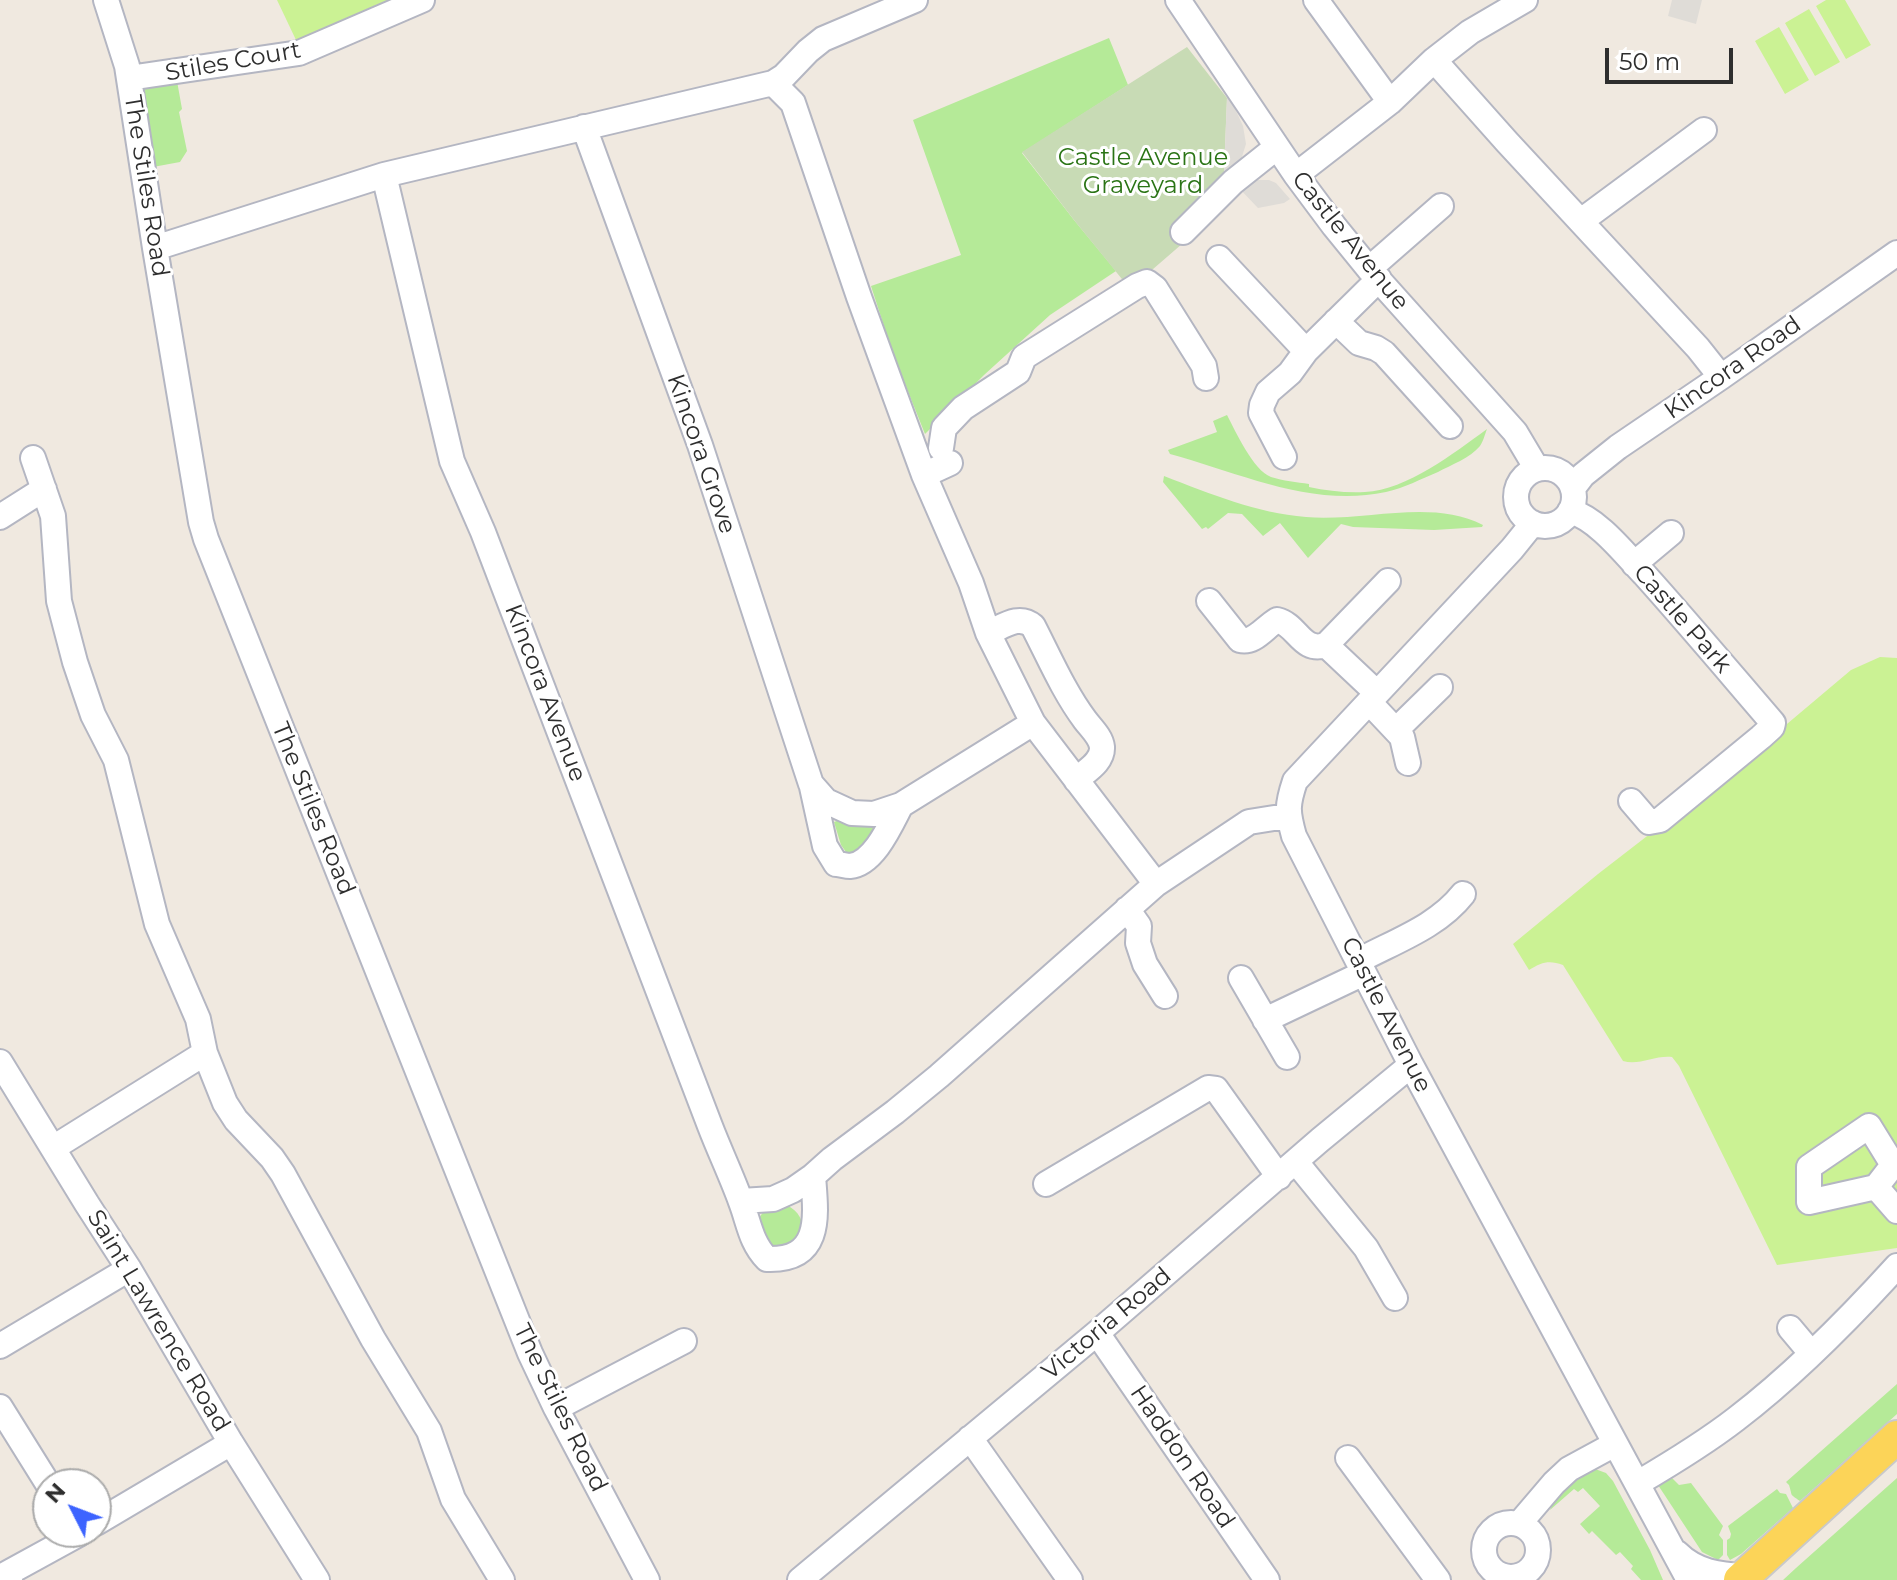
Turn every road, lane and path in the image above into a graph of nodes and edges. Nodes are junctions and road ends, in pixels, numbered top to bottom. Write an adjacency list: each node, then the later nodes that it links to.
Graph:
1 (106, 0): 8 (street, The Stiles Road)
2 (422, 0): 8 (street, Stiles Court)
3 (915, 0): 9 (street)
4 (1178, 0): 13 (street, Castle Avenue)
5 (1316, 0): 10 (street)
6 (1525, 0): 7 (street)
7 (1434, 60): 10 (street); 17 (street)
8 (129, 78): 19 (street, The Stiles Road)
9 (773, 83): 11 (street); 31 (street)
10 (1390, 102): 15 (street)
11 (584, 127): 14 (street); 48 (street, Kincora Grove)
12 (1700, 133): 17 (street)
13 (1277, 147): 15 (street, Castle Avenue); 18 (street)
14 (384, 175): 19 (street); 68 (street, Kincora Avenue)
15 (1296, 175): 22 (street, Castle Avenue)
16 (1441, 206): 22 (street)
17 (1581, 221): 25 (street)
18 (1183, 232)
19 (155, 248): 79 (street, The Stiles Road)
20 (1897, 253): 25 (street, Kincora Road)
21 (1219, 258): 24 (street)
22 (1374, 274): 23 (street); 30 (street, Castle Avenue)
23 (1336, 321): 24 (street); 27 (street)
24 (1306, 351): 28 (street)
25 (1721, 377): 33 (street, Kincora Road)
26 (1206, 378): 31 (street)
27 (1450, 426)
28 (1284, 457)
29 (33, 458): 32 (street)
30 (1537, 469): 33 (street); 35 (street)
31 (924, 475): 40 (street)
32 (44, 489): 34 (street); 59 (street)
33 (1572, 500): 35 (street); 37 (street, Castle Park)
34 (0, 517)
35 (1533, 523): 43 (street)
36 (1671, 533): 37 (street)
37 (1634, 564): 49 (street, Castle Park)
38 (1388, 581): 41 (street)
39 (1209, 601): 41 (street)
40 (988, 633): 44 (street); 47 (street)
41 (1326, 645): 43 (street)
42 (1440, 687): 45 (street)
43 (1373, 698): 45 (street); 51 (street)
44 (1033, 723): 47 (street); 50 (street, Kincora Grove)
45 (1396, 730): 46 (street)
46 (1408, 763)
47 (1076, 780): 52 (street)
48 (811, 784): 50 (street, Kincora Grove); 50 (street, Kincora Grove)
49 (1631, 801)
50 (901, 805)
51 (1289, 818): 52 (street); 55 (street, Castle Avenue)
52 (1156, 884): 54 (street)
53 (1463, 894): 55 (street)
54 (1127, 909): 57 (street); 65 (street)
55 (1361, 967): 58 (street); 62 (street, Castle Avenue)
56 (1241, 978): 58 (street)
57 (1165, 996)
58 (1265, 1020): 60 (street)
59 (205, 1053): 63 (street); 96 (street)
60 (1287, 1057)
61 (0, 1062): 63 (street, Saint Lawrence Road)
62 (1411, 1065): 64 (street, Victoria Road); 83 (street, Castle Avenue)
63 (53, 1148): 71 (street, Saint Lawrence Road)
64 (1288, 1169): 66 (street); 72 (street); 74 (street, Victoria Road)
65 (813, 1176): 68 (street); 68 (street, Kincora Avenue)
66 (1046, 1184)
67 (1876, 1187): 69 (street)
68 (741, 1201)
69 (1897, 1211)
70 (1897, 1266): 77 (street)
71 (129, 1269): 76 (street); 82 (street, Saint Lawrence Road)
72 (1395, 1298)
73 (1790, 1328): 77 (street)
74 (1097, 1333): 81 (street, Victoria Road); 99 (street, Haddon Road)
75 (684, 1341): 79 (street)
76 (0, 1346)
77 (1811, 1353): 86 (street)
78 (0, 1407): 85 (street)
79 (556, 1408): 93 (street, The Stiles Road)
80 (1897, 1437): 92 (main road)
81 (970, 1438): 97 (street, Victoria Road); 98 (street)
82 (231, 1443): 87 (street); 95 (street, Saint Lawrence Road)
83 (1615, 1444): 86 (street, Castle Avenue); 88 (street)
84 (1348, 1458): 100 (street)
85 (38, 1468)
86 (1638, 1483): 90 (street, Castle Avenue)
87 (112, 1513)
88 (1519, 1524): 91 (street); 91 (street)
89 (52, 1548): 94 (street)
90 (1675, 1551): 92 (street, Castle Avenue); 101 (street, Castle Avenue)
91 (1539, 1574)
92 (1742, 1578)
93 (646, 1579)
94 (10, 1580)
95 (317, 1580)
96 (502, 1580)
97 (800, 1580)
98 (1070, 1580)
99 (1267, 1580)
100 (1438, 1580)
101 (1689, 1580)

